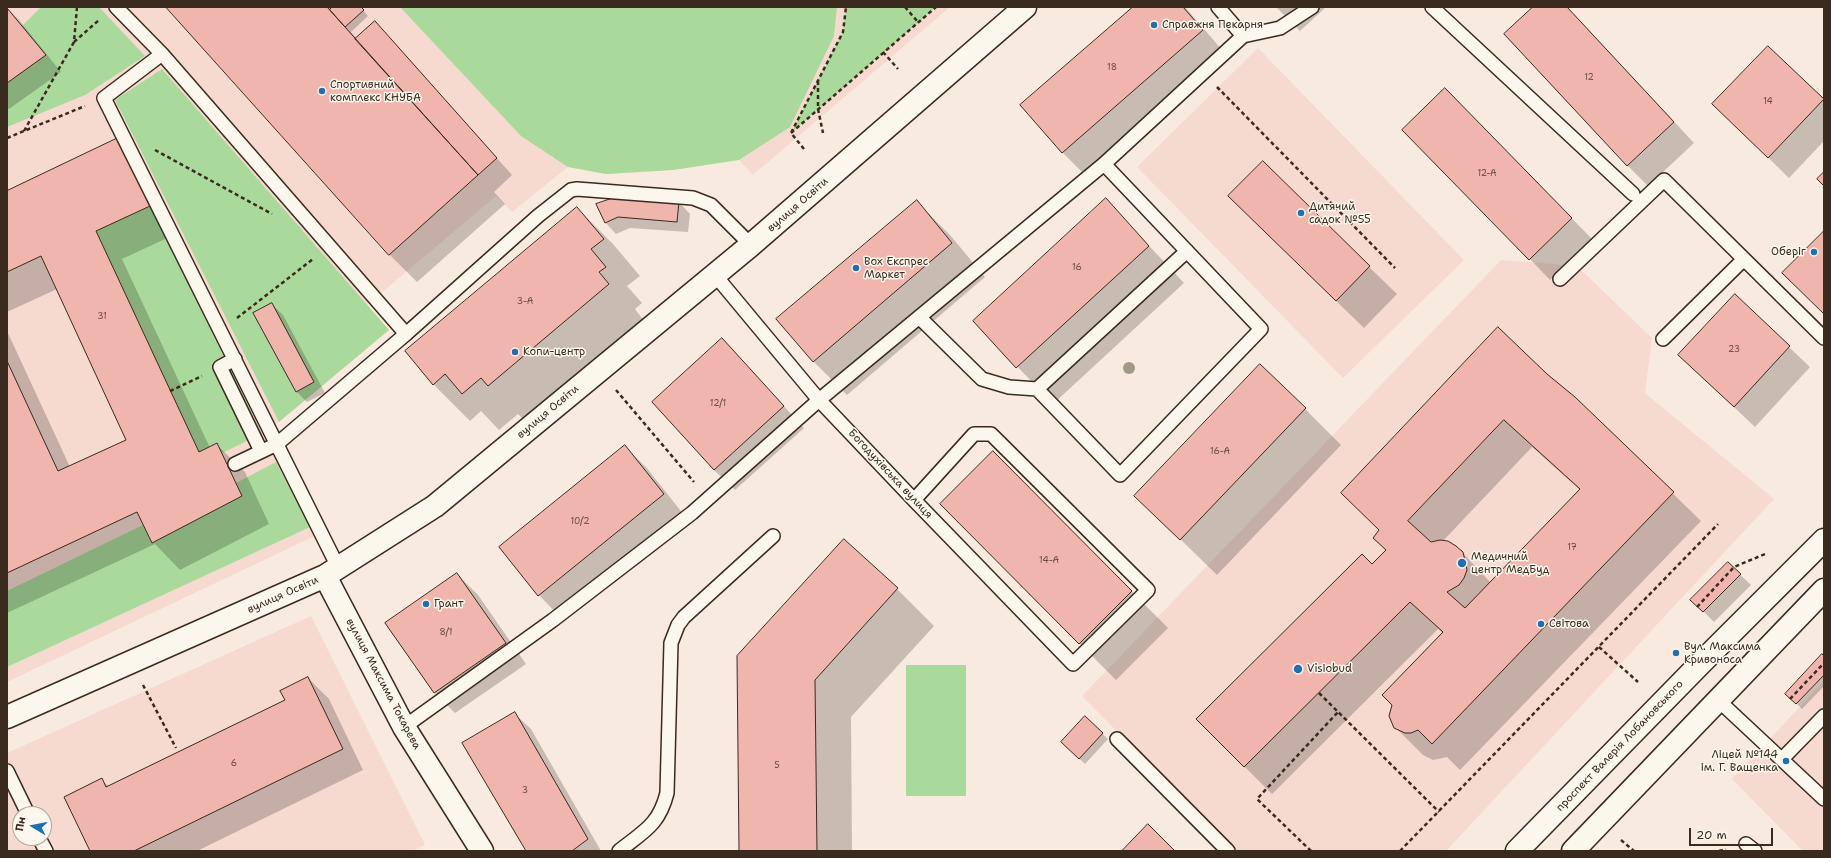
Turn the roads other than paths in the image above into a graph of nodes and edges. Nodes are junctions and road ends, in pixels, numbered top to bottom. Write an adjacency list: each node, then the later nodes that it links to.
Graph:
1 (116, 7): 7 (lane)
2 (1025, 7): 10 (street, вулиця Освіти)
3 (1218, 7): 6 (lane)
4 (1312, 7): 6 (lane)
5 (1432, 7): 9 (lane)
6 (1243, 36): 8 (lane)
7 (162, 54): 16 (lane); 19 (lane)
8 (1104, 164): 11 (lane); 15 (lane)
9 (1633, 194)
10 (751, 246): 13 (street, вулиця Освіти); 16 (lane)
11 (1187, 251): 20 (lane); 20 (lane)
12 (1744, 259): 14 (lane); 17 (lane); 18 (lane)
13 (715, 275): 21 (lane, Богодухівська вулиця); 28 (street, вулиця Освіти)
14 (1560, 279)
15 (919, 317): 20 (lane); 21 (lane)
16 (406, 334): 22 (lane)
17 (1663, 338)
18 (1824, 338)
19 (235, 360): 22 (lane); 23 (lane)
20 (1037, 389)
21 (819, 400): 25 (lane, Богодухівська вулиця); 33 (lane)
22 (277, 444): 23 (lane); 28 (lane)
23 (261, 451): 24 (lane)
24 (235, 464)
25 (914, 500): 25 (lane, Богодухівська вулиця)
26 (772, 536): 40 (lane)
27 (1824, 540): 42 (street, проспект Валерія Лобановського)
28 (332, 572): 32 (street, вулиця Освіти); 33 (street, вулиця Максима Токарева)
29 (1824, 590): 30 (street)
30 (1718, 700): 35 (lane); 43 (street)
31 (1824, 716): 35 (lane)
32 (7, 717)
33 (404, 727): 39 (street, вулиця Максима Токарева)
34 (1117, 740): 41 (lane)
35 (1782, 759): 37 (lane)
36 (7, 771): 38 (lane)
37 (1824, 799)
38 (24, 806)
39 (475, 847)
40 (619, 851)
41 (1228, 851)
42 (1517, 851)
43 (1573, 851)

